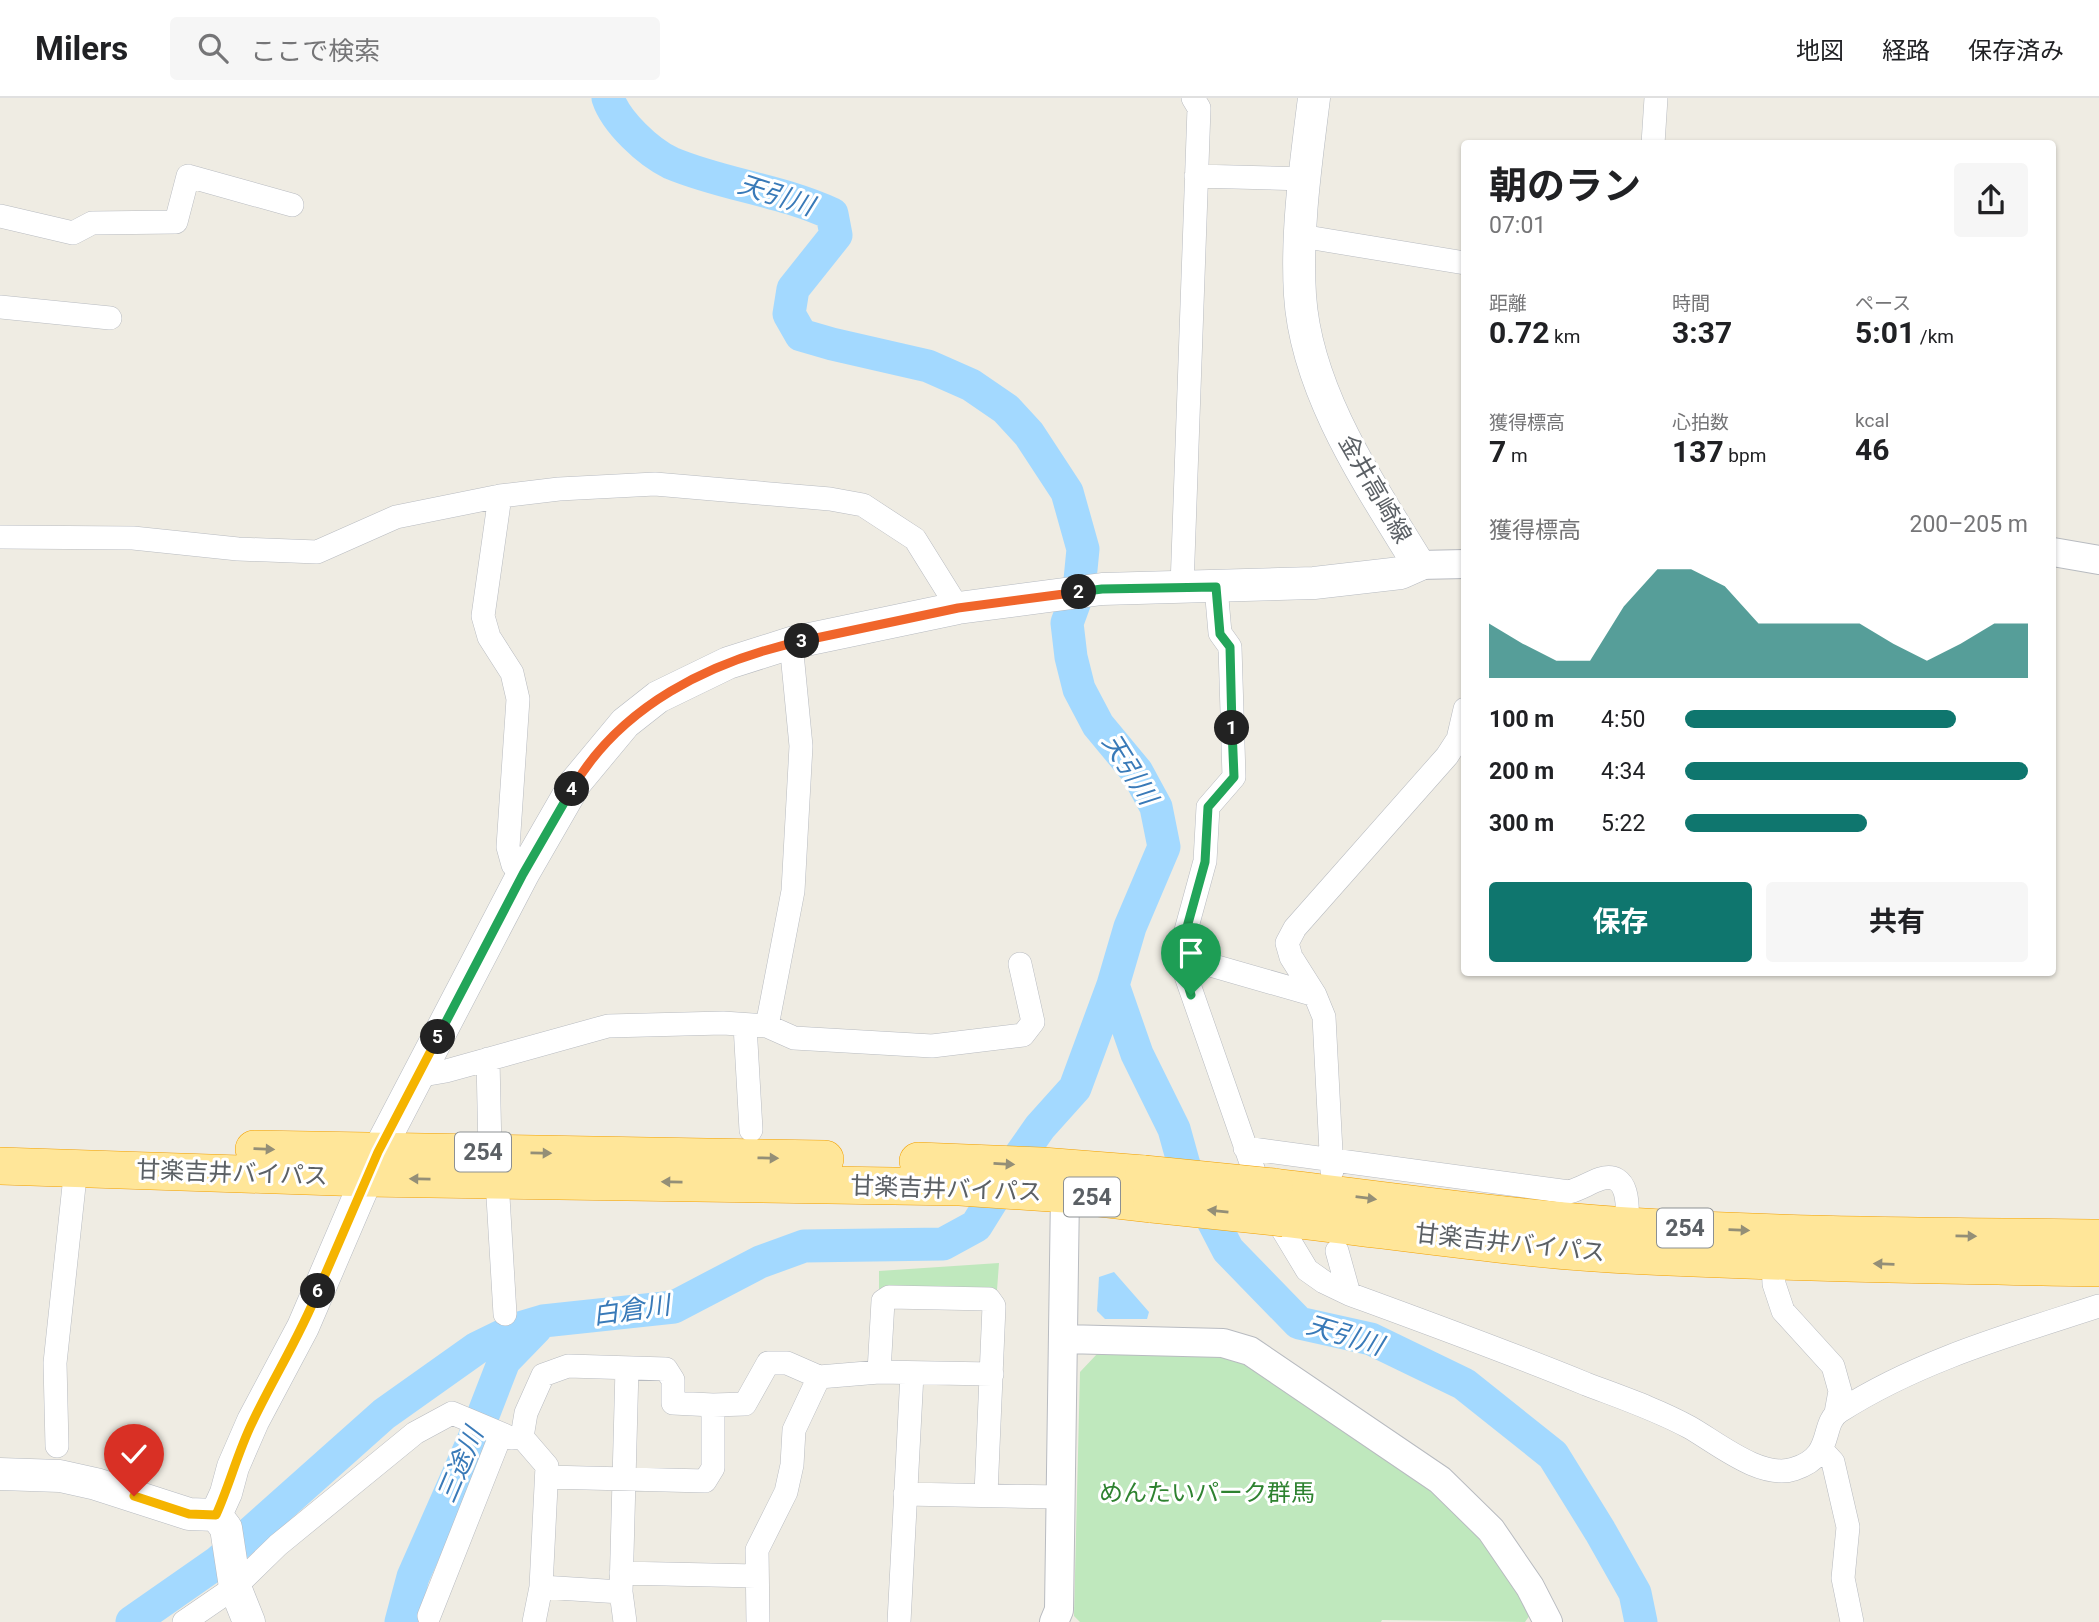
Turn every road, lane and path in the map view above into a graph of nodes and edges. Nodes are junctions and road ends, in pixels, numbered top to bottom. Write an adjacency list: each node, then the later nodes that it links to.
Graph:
1 (1193, 98): 5 (street)
2 (1314, 98): 6 (main road, 金井高崎線)
3 (1656, 98): 4 (street)
4 (1653, 140)
5 (1196, 176): 6 (street); 19 (street)
6 (1305, 179): 9 (main road, 金井高崎線)
7 (292, 205): 8 (street)
8 (0, 216)
9 (1301, 236): 10 (street); 18 (main road, 金井高崎線)
10 (1461, 262)
11 (0, 307): 12 (street)
12 (110, 318)
13 (500, 496): 14 (street); 21 (street); 24 (street)
14 (0, 537)
15 (2056, 553): 16 (street)
16 (2099, 560)
17 (1461, 564): 18 (street)
18 (1419, 565): 20 (main road, 金井高崎線)
19 (1182, 587): 20 (main road, 金井高崎線); 21 (main road, 金井高崎線)
20 (1216, 587): 25 (street)
21 (958, 608): 22 (main road)
22 (792, 643): 24 (main road); 28 (street)
23 (1461, 726): 27 (street)
24 (523, 874): 30 (main road)
25 (1179, 956): 27 (street); 33 (street)
26 (1020, 964): 28 (street)
27 (1315, 995): 35 (street)
28 (756, 1025): 29 (street); 31 (street)
29 (488, 1059): 30 (street); 37 (street)
30 (418, 1076): 34 (main road)
31 (751, 1130)
32 (0, 1142): 34 (highway, 甘楽吉井バイパス / 254, one-way to 34)
33 (1245, 1148): 35 (street); 46 (street)
34 (372, 1165): 37 (highway, 甘楽吉井バイパス / 254); 38 (highway, 甘楽吉井バイパス / 254); 66 (main road)
35 (1331, 1165): 41 (street)
36 (0, 1166): 38 (highway, 甘楽吉井バイパス / 254)
37 (494, 1166): 39 (highway, 甘楽吉井バイパス / 254); 48 (street)
38 (76, 1167): 58 (street)
39 (1046, 1184): 40 (highway, 甘楽吉井バイパス / 254, bridge); 49 (street)
40 (1279, 1203): 41 (highway, 甘楽吉井バイパス / 254, one-way to 41); 44 (highway, 甘楽吉井バイパス / 254)
41 (1628, 1226): 42 (highway, 甘楽吉井バイパス / 254, one-way to 42)
42 (2099, 1238)
43 (1337, 1251): 46 (street)
44 (1773, 1260): 45 (highway, 甘楽吉井バイパス / 254, one-way to 44); 56 (street)
45 (2099, 1268)
46 (1349, 1294): 59 (street)
47 (2099, 1306): 56 (street)
48 (505, 1314)
49 (1063, 1339): 65 (street); 79 (street)
50 (628, 1368): 55 (street); 57 (street); 62 (street)
51 (879, 1372): 52 (street); 53 (street); 54 (street)
52 (912, 1374): 53 (street); 63 (street)
53 (992, 1374): 64 (street)
54 (819, 1377): 55 (street); 67 (street)
55 (713, 1405): 62 (street)
56 (1836, 1413): 59 (street)
57 (503, 1433): 61 (street); 68 (street); 71 (street)
58 (57, 1446)
59 (1822, 1450): 80 (street)
60 (0, 1474): 66 (main road)
61 (547, 1477): 62 (street); 70 (street)
62 (624, 1479): 69 (street)
63 (905, 1494): 64 (street); 77 (street)
64 (986, 1494): 65 (street)
65 (1061, 1497): 78 (street)
66 (221, 1522): 68 (main road)
67 (755, 1576): 69 (street); 76 (street)
68 (235, 1582): 72 (street); 73 (main road)
69 (621, 1583): 70 (street); 75 (street)
70 (541, 1587): 74 (street)
71 (429, 1616)
72 (184, 1622)
73 (249, 1622)
74 (534, 1622)
75 (625, 1622)
76 (758, 1622)
77 (899, 1622)
78 (1054, 1622)
79 (1548, 1622)
80 (1852, 1622)

